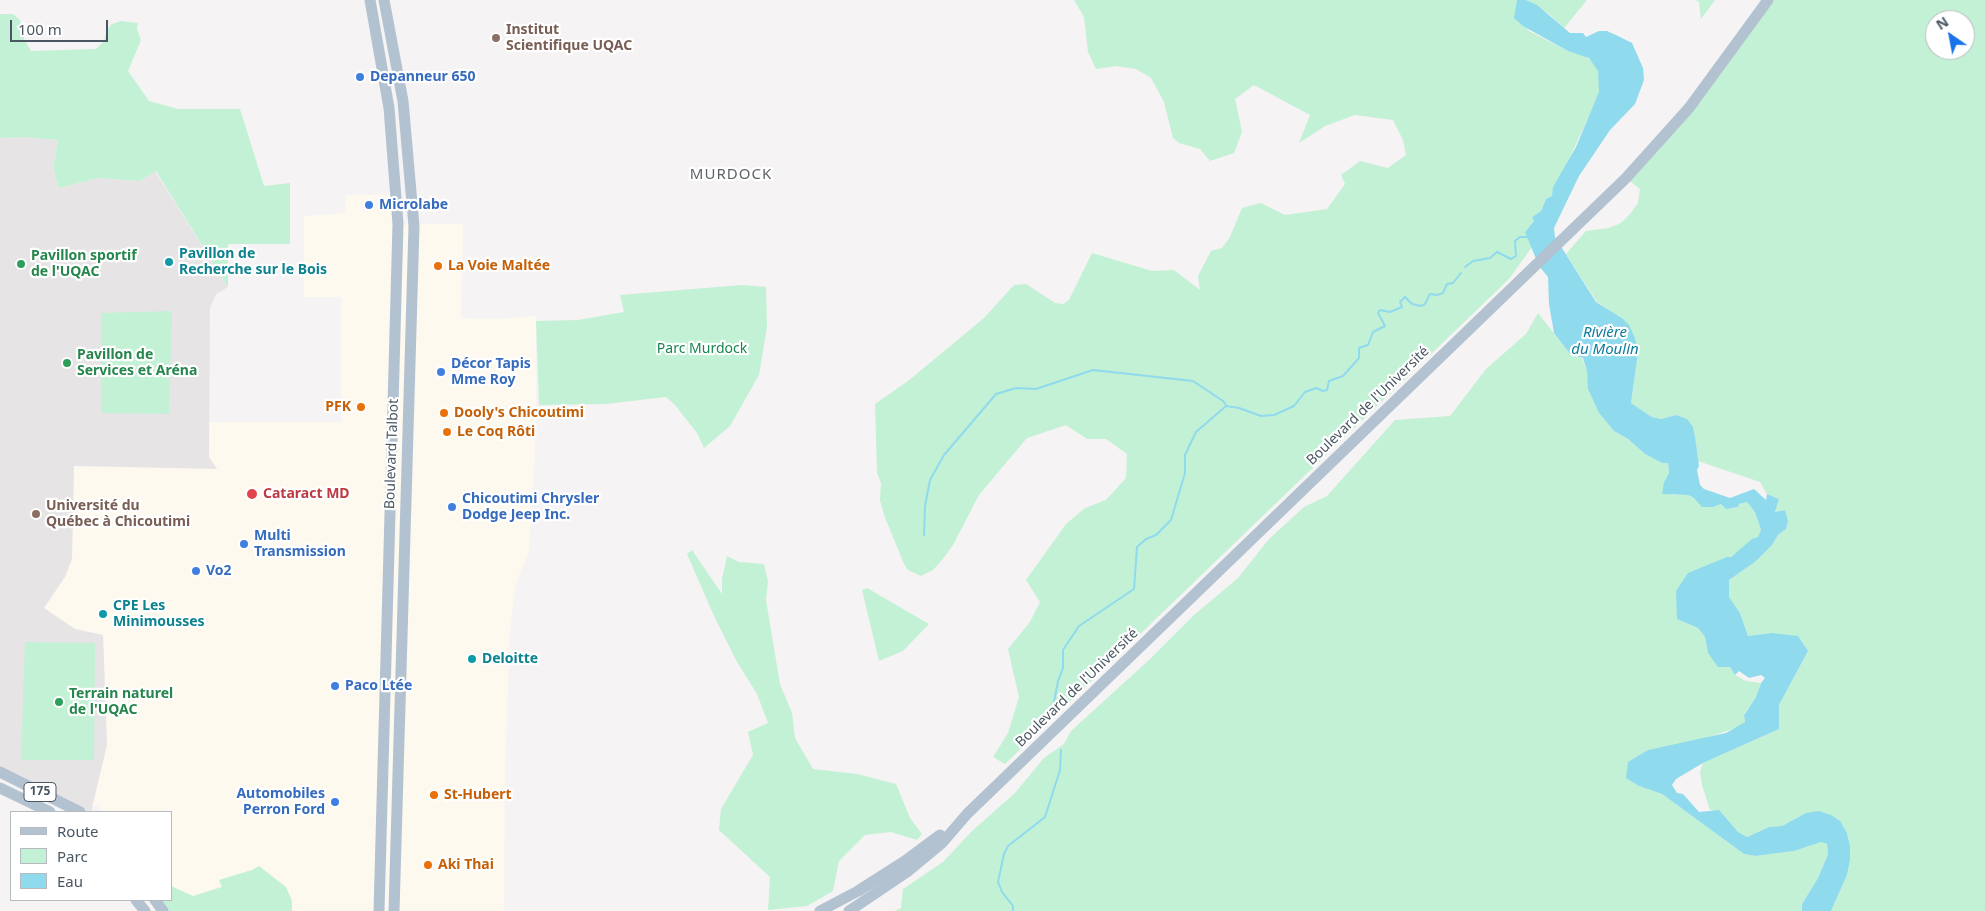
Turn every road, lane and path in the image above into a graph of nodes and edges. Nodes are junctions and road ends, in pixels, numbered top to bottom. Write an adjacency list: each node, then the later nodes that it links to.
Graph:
1 (370, 0): 11 (main road, Boulevard Talbot)
2 (384, 0): 12 (main road, Boulevard Talbot)
3 (1768, 0): 8 (main road, Boulevard de l'Université)
4 (0, 772): 7 (main road, 175)
5 (0, 788): 6 (main road, 175)
6 (48, 811)
7 (78, 811)
8 (967, 814): 13 (main road, Boulevard de l'Université); 14 (main road, Boulevard de l'Université)
9 (137, 901): 10 (main road)
10 (145, 911)
11 (379, 911)
12 (394, 911)
13 (820, 911)
14 (849, 911)

